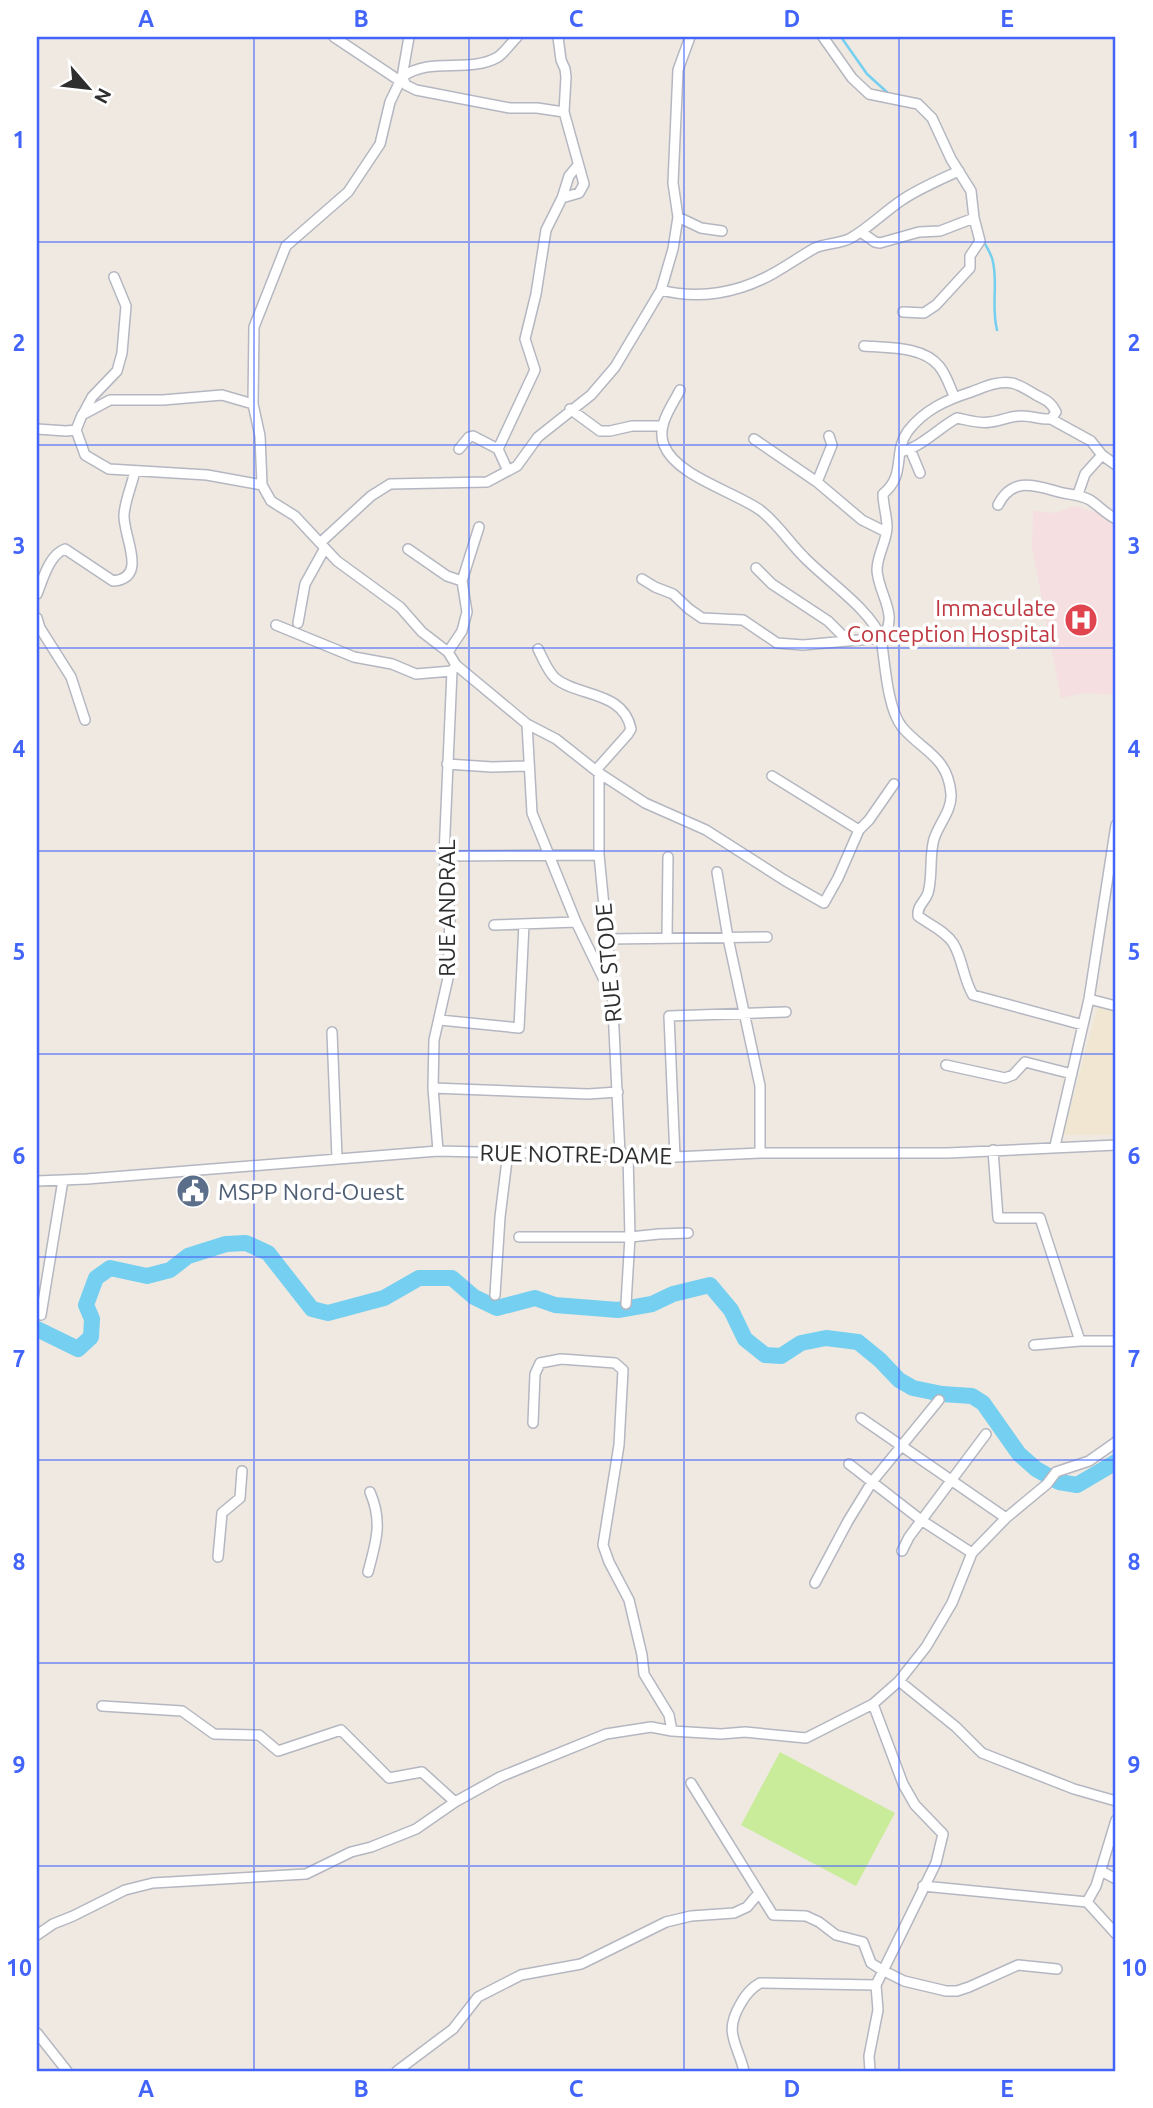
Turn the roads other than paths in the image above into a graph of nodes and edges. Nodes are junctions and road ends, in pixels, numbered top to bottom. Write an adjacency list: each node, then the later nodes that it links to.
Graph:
1 (334, 37): 7 (street)
2 (409, 37): 7 (street)
3 (517, 37): 7 (street)
4 (558, 37): 8 (street)
5 (690, 37): 12 (street)
6 (823, 37): 10 (street)
7 (401, 79): 8 (street); 22 (street)
8 (564, 113): 9 (street)
9 (578, 166): 11 (street); 11 (street)
10 (959, 171): 13 (street); 15 (street)
11 (562, 198): 32 (street)
12 (678, 217): 14 (street); 17 (street)
13 (974, 218): 15 (street); 18 (street)
14 (722, 231)
15 (861, 232): 17 (street)
16 (114, 277): 24 (street)
17 (661, 290): 23 (street)
18 (903, 312)
19 (864, 346): 21 (street)
20 (680, 390): 26 (street)
21 (954, 397): 25 (street); 33 (street)
22 (253, 404): 24 (street); 40 (street)
23 (570, 409): 26 (street); 37 (street)
24 (82, 415): 28 (street)
25 (1051, 419): 33 (street); 34 (street)
26 (663, 426): 55 (street)
27 (37, 429): 28 (street)
28 (76, 429): 36 (street)
29 (829, 436): 39 (street)
30 (754, 439): 39 (street)
31 (459, 449): 32 (street)
32 (498, 449): 37 (street)
33 (905, 450): 38 (street); 45 (street)
34 (1102, 455): 35 (street); 41 (street)
35 (1116, 465)
36 (135, 471): 40 (street); 51 (street)
37 (508, 471): 46 (street)
38 (920, 473)
39 (817, 482): 45 (street)
40 (261, 485): 46 (street)
41 (1077, 494): 42 (street); 43 (street)
42 (998, 505)
43 (1116, 519)
44 (479, 527): 50 (street)
45 (886, 532): 55 (street)
46 (323, 546): 53 (street); 58 (street)
47 (408, 550): 50 (street)
48 (756, 568): 56 (street)
49 (642, 579): 56 (street)
50 (462, 581): 58 (street)
51 (37, 594)
52 (37, 618): 60 (street)
53 (298, 623)
54 (276, 625): 59 (street)
55 (881, 638): 56 (street); 87 (street)
56 (847, 640)
57 (538, 649): 64 (street)
58 (449, 652): 59 (street)
59 (454, 668): 61 (street); 62 (street, RUE ANDRAL)
60 (85, 720)
61 (527, 724): 63 (street); 64 (street)
62 (447, 764): 63 (street); 71 (street, RUE ANDRAL)
63 (528, 766): 69 (street)
64 (598, 772): 68 (street); 70 (street, RUE STODE)
65 (772, 776): 68 (street)
66 (894, 784): 68 (street)
67 (1116, 825): 82 (street)
68 (859, 830)
69 (549, 855): 70 (street); 71 (street); 74 (street)
70 (599, 855): 80 (street, RUE STODE)
71 (444, 856): 86 (street, RUE ANDRAL)
72 (668, 857): 78 (street)
73 (717, 872): 79 (street)
74 (576, 922): 75 (street); 81 (street)
75 (524, 924): 76 (street); 86 (street)
76 (494, 925)
77 (767, 937): 79 (street)
78 (667, 938): 79 (street); 80 (street)
79 (728, 938): 85 (street)
80 (607, 939): 81 (street, RUE STODE)
81 (612, 988): 92 (street, RUE STODE)
82 (1090, 999): 83 (street); 87 (street)
83 (1116, 1006)
84 (786, 1012): 85 (street)
85 (745, 1013): 98 (street); 100 (street)
86 (440, 1020): 91 (street, RUE ANDRAL)
87 (1083, 1025): 90 (street)
88 (332, 1032): 101 (street)
89 (946, 1065): 90 (street)
90 (1072, 1074): 94 (street)
91 (433, 1088): 92 (street); 96 (street, RUE ANDRAL)
92 (618, 1092): 99 (street, RUE STODE)
93 (1116, 1145): 94 (street, RUE NOTRE-DAME)
94 (1055, 1146): 95 (street, RUE NOTRE-DAME)
95 (993, 1150): 98 (street, RUE NOTRE-DAME); 110 (street)
96 (438, 1151): 97 (street, RUE NOTRE-DAME); 101 (street, RUE NOTRE-DAME)
97 (509, 1152): 99 (street, RUE NOTRE-DAME); 107 (street)
98 (760, 1153): 100 (street, RUE NOTRE-DAME)
99 (624, 1154): 100 (street, RUE NOTRE-DAME); 106 (street, RUE STODE)
100 (675, 1157)
101 (337, 1158): 102 (street, RUE NOTRE-DAME)
102 (63, 1180): 103 (street, RUE NOTRE-DAME); 109 (street)
103 (37, 1181)
104 (688, 1233): 106 (street)
105 (519, 1237): 106 (street)
106 (630, 1237): 108 (street, RUE STODE)
107 (495, 1295)
108 (626, 1304)
109 (41, 1315)
110 (1080, 1340): 111 (street); 112 (street)
111 (1116, 1341)
112 (1034, 1345)
113 (939, 1400): 118 (street)
114 (861, 1418): 118 (street)
115 (533, 1423): 134 (street)
116 (986, 1434): 121 (street)
117 (1116, 1441): 124 (street)
118 (901, 1444): 121 (street); 122 (street)
119 (849, 1464): 122 (street)
120 (242, 1471): 128 (street)
121 (951, 1480): 124 (street); 125 (street)
122 (872, 1482): 125 (street); 130 (street)
123 (370, 1492): 129 (street)
124 (1006, 1518): 127 (street)
125 (921, 1520): 126 (street); 127 (street)
126 (902, 1551)
127 (972, 1553): 131 (street)
128 (218, 1557)
129 (369, 1572)
130 (814, 1583)
131 (900, 1681): 132 (street); 136 (street)
132 (873, 1704): 134 (street); 141 (street)
133 (102, 1706): 137 (street)
134 (672, 1731): 137 (street)
135 (691, 1783): 142 (street)
136 (1116, 1801)
137 (455, 1802): 145 (street)
138 (1116, 1821): 139 (street)
139 (1101, 1871): 140 (street); 143 (street)
140 (1116, 1879)
141 (922, 1886): 143 (street); 147 (street)
142 (758, 1894): 147 (street); 151 (street)
143 (1087, 1902): 144 (street)
144 (1116, 1934)
145 (37, 1935)
146 (1057, 1969): 147 (street)
147 (882, 1970): 148 (street)
148 (876, 1985): 152 (street); 153 (street)
149 (37, 2032): 150 (street)
150 (67, 2071)
151 (397, 2071)
152 (744, 2071)
153 (870, 2071)

